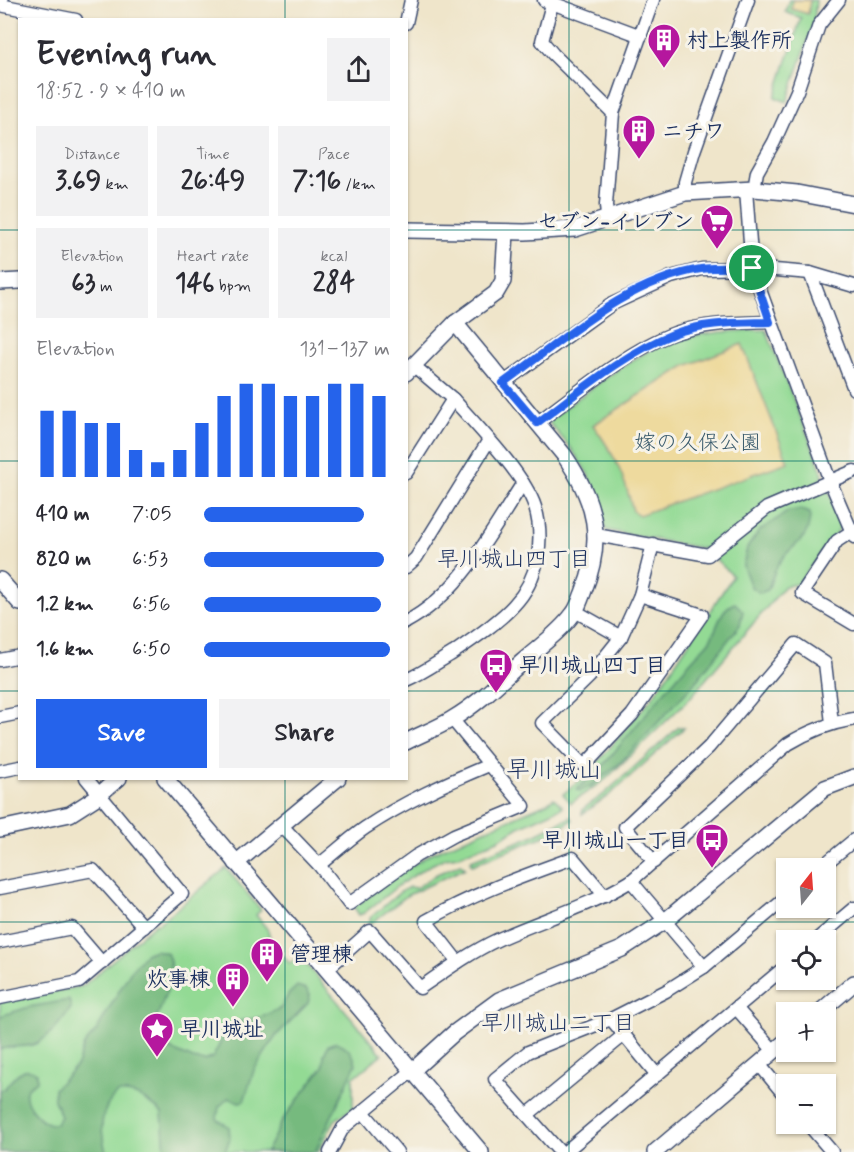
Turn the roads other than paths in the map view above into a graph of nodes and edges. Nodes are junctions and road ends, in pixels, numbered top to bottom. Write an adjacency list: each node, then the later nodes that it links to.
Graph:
1 (411, 0): 8 (street)
2 (653, 0): 9 (street)
3 (748, 0): 12 (street)
4 (839, 0): 11 (street)
5 (0, 2): 7 (street)
6 (548, 2): 9 (street); 10 (street)
7 (68, 18)
8 (407, 18)
9 (641, 36): 10 (street)
10 (613, 113): 14 (street)
11 (750, 190): 12 (street); 13 (street); 17 (street)
12 (685, 193): 14 (street)
13 (854, 204)
14 (607, 217): 16 (street)
15 (408, 230): 16 (street)
16 (506, 232): 23 (street)
17 (752, 268): 18 (street); 22 (street); 25 (street)
18 (810, 273): 21 (street); 26 (street)
19 (18, 280): 20 (street)
20 (0, 282)
21 (854, 286)
22 (770, 322): 28 (street); 32 (street)
23 (455, 323): 24 (street); 25 (street)
24 (410, 369): 27 (street)
25 (503, 383): 28 (street)
26 (854, 389)
27 (453, 399): 29 (street); 30 (street)
28 (537, 423): 35 (street)
29 (489, 440): 33 (street); 37 (street)
30 (408, 470)
31 (854, 471): 32 (street)
32 (830, 481): 34 (street); 36 (street)
33 (523, 483): 42 (street); 47 (street)
34 (853, 533): 43 (street)
35 (596, 534): 36 (street); 41 (street)
36 (653, 544): 39 (street)
37 (408, 565)
38 (0, 579): 40 (street)
39 (640, 595): 44 (street); 44 (street)
40 (18, 601)
41 (575, 612): 44 (street); 50 (street)
42 (408, 621)
43 (854, 624)
44 (621, 637)
45 (18, 656): 46 (street)
46 (0, 660)
47 (408, 680)
48 (18, 713): 49 (street)
49 (0, 717)
50 (452, 719): 53 (street); 54 (street)
51 (854, 719): 52 (street)
52 (832, 723): 67 (street); 67 (street)
53 (408, 740)
54 (489, 765): 69 (street); 69 (street)
55 (18, 767): 56 (street)
56 (0, 771)
57 (854, 777): 75 (street)
58 (88, 780): 62 (street)
59 (117, 780): 62 (street)
60 (167, 780): 68 (street)
61 (336, 780): 63 (street)
62 (100, 794): 64 (street); 76 (street)
63 (281, 825): 68 (street); 69 (street)
64 (0, 829)
65 (854, 840): 66 (street)
66 (832, 858)
67 (654, 861): 70 (street)
68 (236, 862): 82 (street)
69 (318, 865)
70 (631, 881): 72 (street); 75 (street)
71 (0, 888): 76 (street)
72 (605, 896): 79 (street); 79 (street)
73 (776, 906): 81 (street)
74 (854, 908): 77 (street)
75 (666, 921): 81 (street); 92 (street)
76 (144, 927): 80 (street)
77 (828, 930)
78 (0, 942): 80 (street)
79 (458, 962): 82 (street)
80 (102, 963): 85 (street)
81 (704, 967): 88 (street)
82 (326, 970): 92 (street)
83 (776, 975): 87 (street)
84 (854, 984): 86 (street)
85 (0, 998)
86 (832, 1002)
87 (737, 1009): 90 (street); 93 (street)
88 (611, 1019): 89 (street); 96 (street)
89 (624, 1035): 93 (street); 96 (street)
90 (774, 1052): 91 (street)
91 (759, 1064): 94 (street); 102 (street)
92 (412, 1071): 95 (street); 100 (street)
93 (657, 1075): 101 (street)
94 (776, 1085)
95 (364, 1113): 98 (street); 99 (street)
96 (527, 1115): 101 (street)
97 (817, 1134): 103 (street)
98 (330, 1152)
99 (397, 1152)
100 (480, 1152)
101 (562, 1152)
102 (655, 1152)
103 (832, 1152)

